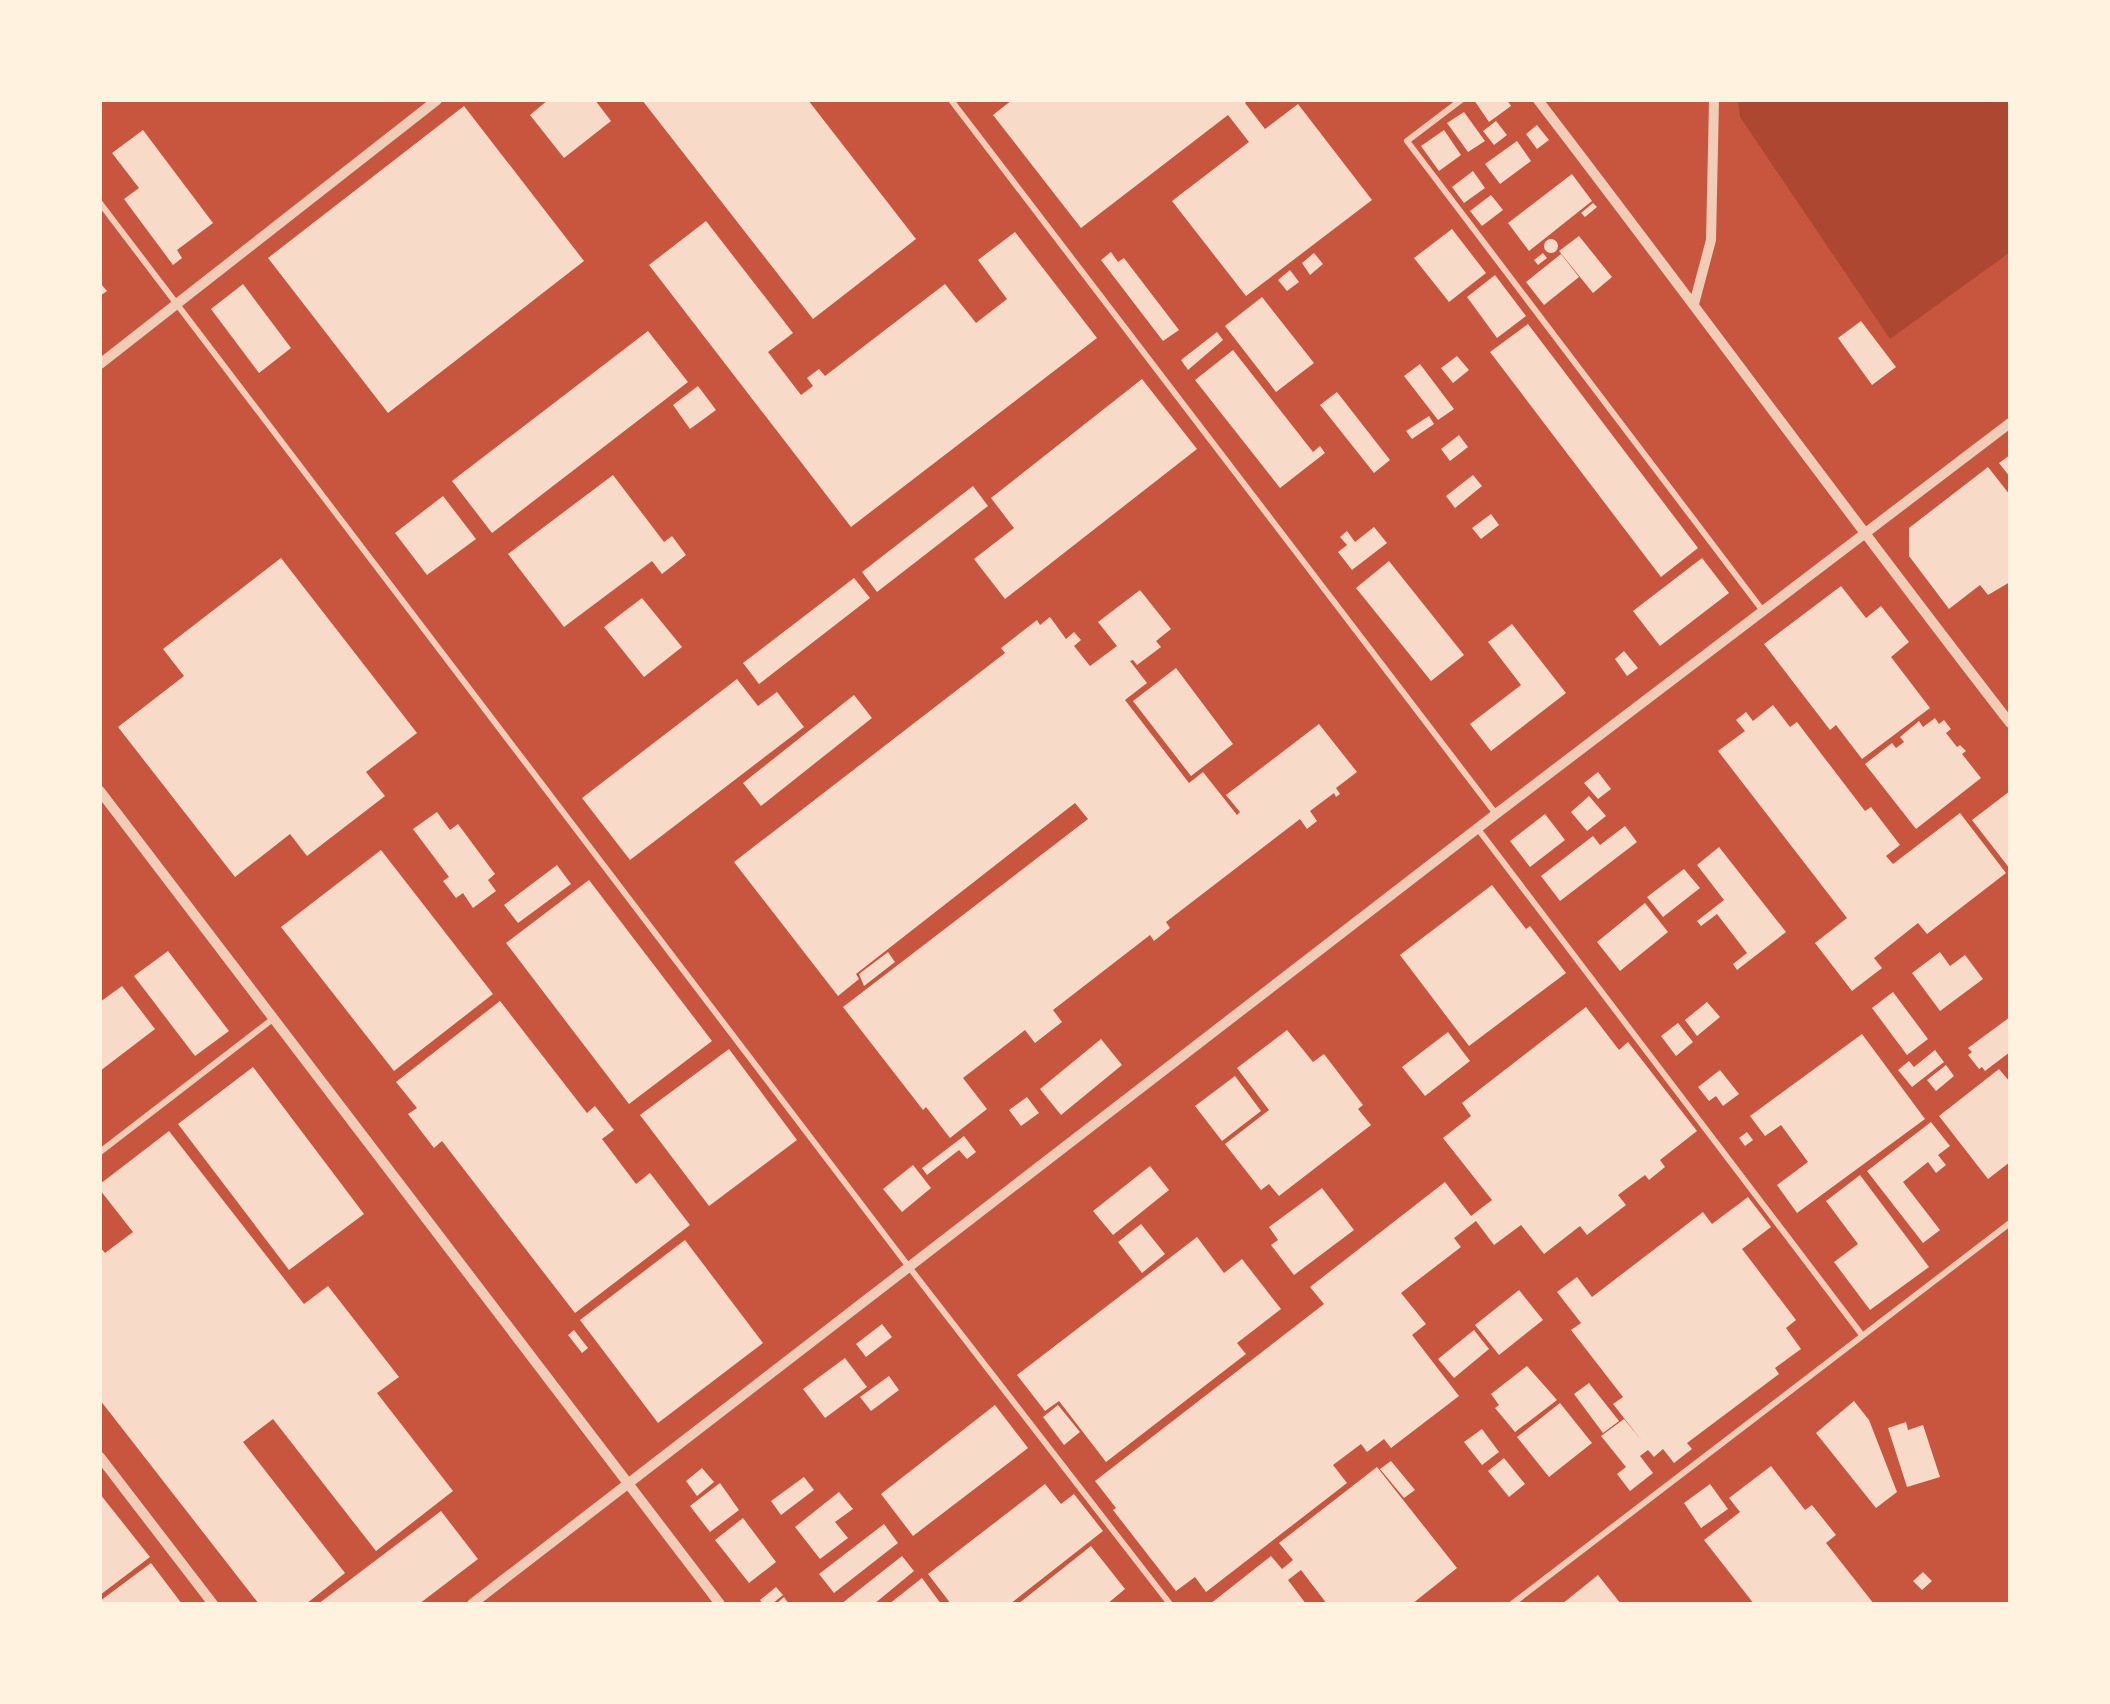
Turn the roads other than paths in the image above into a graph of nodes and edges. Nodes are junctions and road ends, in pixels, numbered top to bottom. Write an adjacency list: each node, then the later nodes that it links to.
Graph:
1 (438, 100): 8 (street)
2 (951, 100): 15 (street)
3 (1461, 100): 12 (street)
4 (1538, 100): 7 (street)
5 (1714, 100): 7 (street)
6 (100, 203): 8 (street)
7 (1694, 304): 11 (street)
8 (179, 305): 9 (street); 20 (street)
9 (100, 364)
10 (2010, 423): 11 (street)
11 (1863, 534): 12 (street); 13 (street)
12 (1763, 611): 15 (street)
13 (2010, 723)
14 (100, 791): 17 (street)
15 (1496, 814): 16 (street)
16 (1478, 829): 20 (street); 21 (street)
17 (274, 1018): 18 (street); 23 (street)
18 (100, 1152)
19 (2010, 1223): 21 (street)
20 (909, 1267): 23 (street); 27 (street)
21 (1862, 1335): 28 (street)
22 (100, 1457): 24 (street)
23 (629, 1482): 25 (street); 26 (street)
24 (213, 1604)
25 (472, 1604)
26 (720, 1604)
27 (1170, 1604)
28 (1512, 1604)

